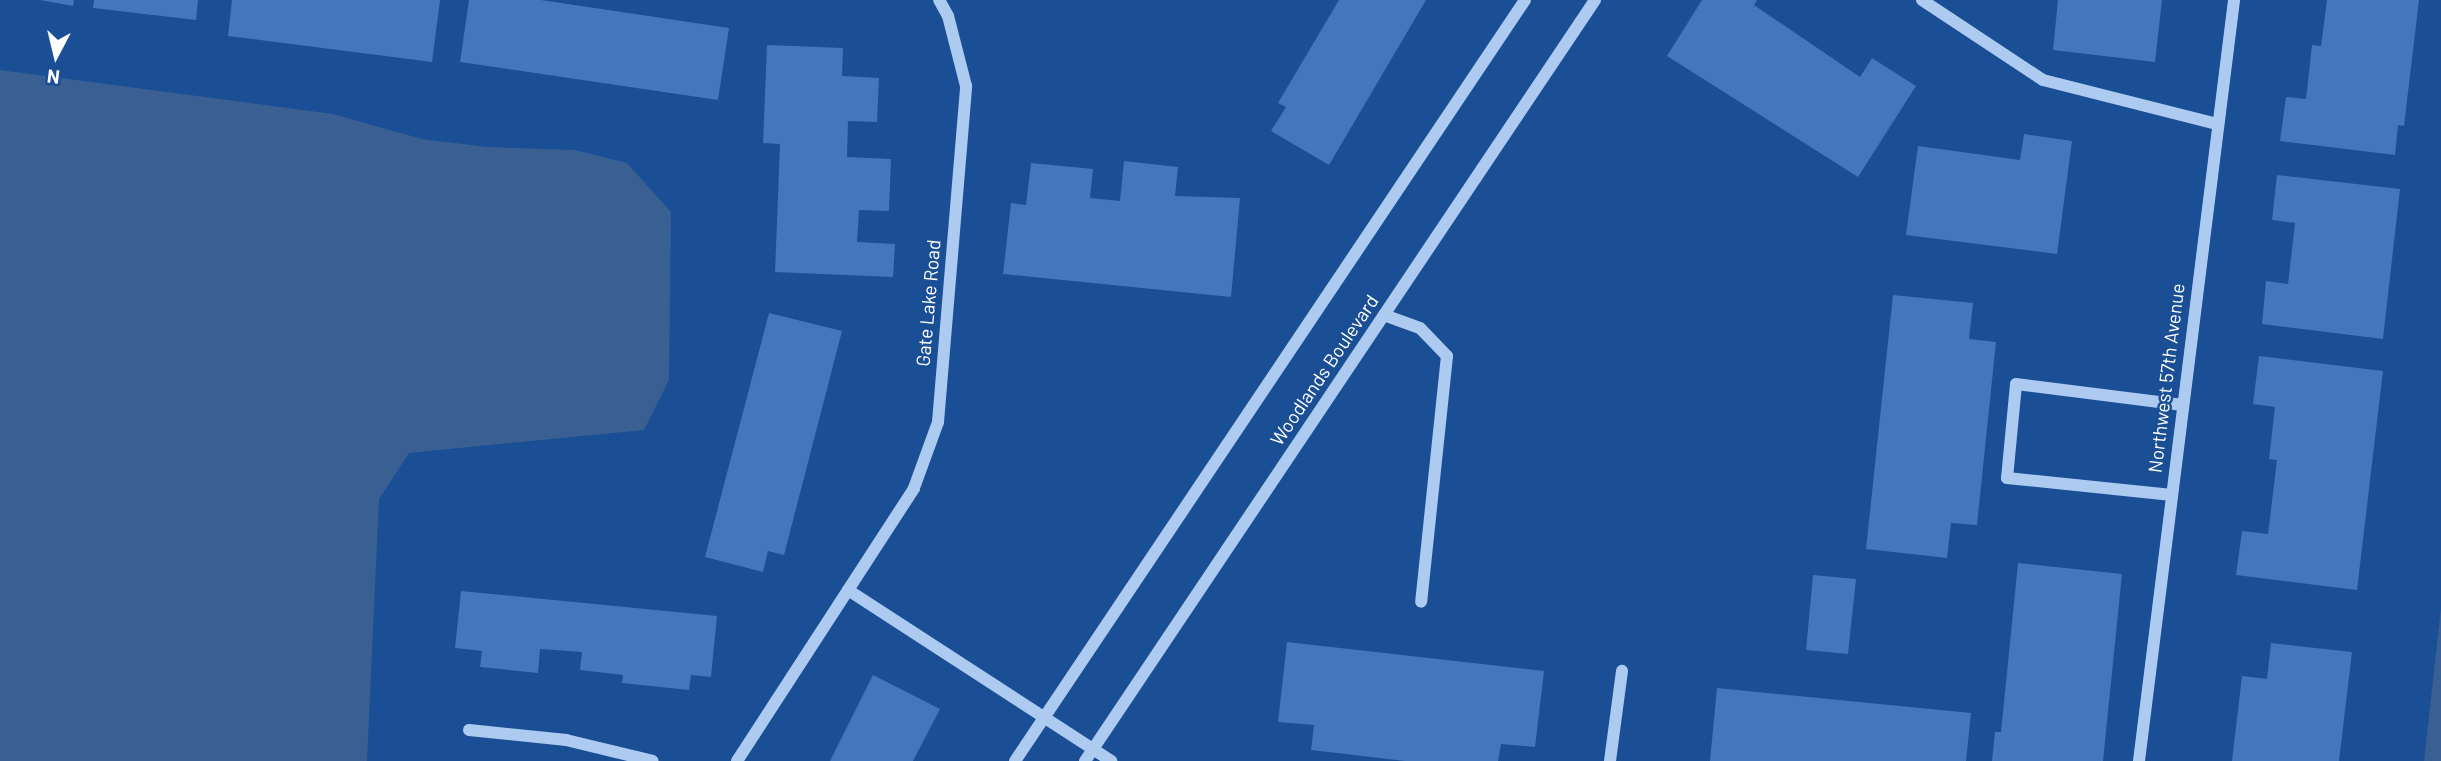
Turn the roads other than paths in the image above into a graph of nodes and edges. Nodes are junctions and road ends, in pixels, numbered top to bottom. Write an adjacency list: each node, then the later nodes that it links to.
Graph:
1 (939, 0): 10 (street, Gate Lake Road)
2 (1525, 0): 13 (street, Woodlands Boulevard)
3 (1595, 0): 7 (street, Woodlands Boulevard)
4 (1922, 0): 6 (street)
5 (2234, 0): 6 (street, Northwest 57th Avenue)
6 (2217, 124): 8 (street, Northwest 57th Avenue)
7 (1384, 315): 11 (street); 15 (street, Woodlands Boulevard)
8 (2183, 405): 9 (street, Northwest 57th Avenue); 9 (street)
9 (2172, 495): 22 (street, Northwest 57th Avenue)
10 (848, 590): 13 (street); 17 (street, Gate Lake Road)
11 (1421, 602)
12 (1622, 671): 21 (street)
13 (1043, 718): 15 (street); 18 (street, Woodlands Boulevard)
14 (469, 730): 16 (street)
15 (1092, 750): 19 (street, Woodlands Boulevard); 20 (street)
16 (653, 761)
17 (737, 761)
18 (1015, 761)
19 (1084, 761)
20 (1111, 761)
21 (1610, 761)
22 (2139, 761)

